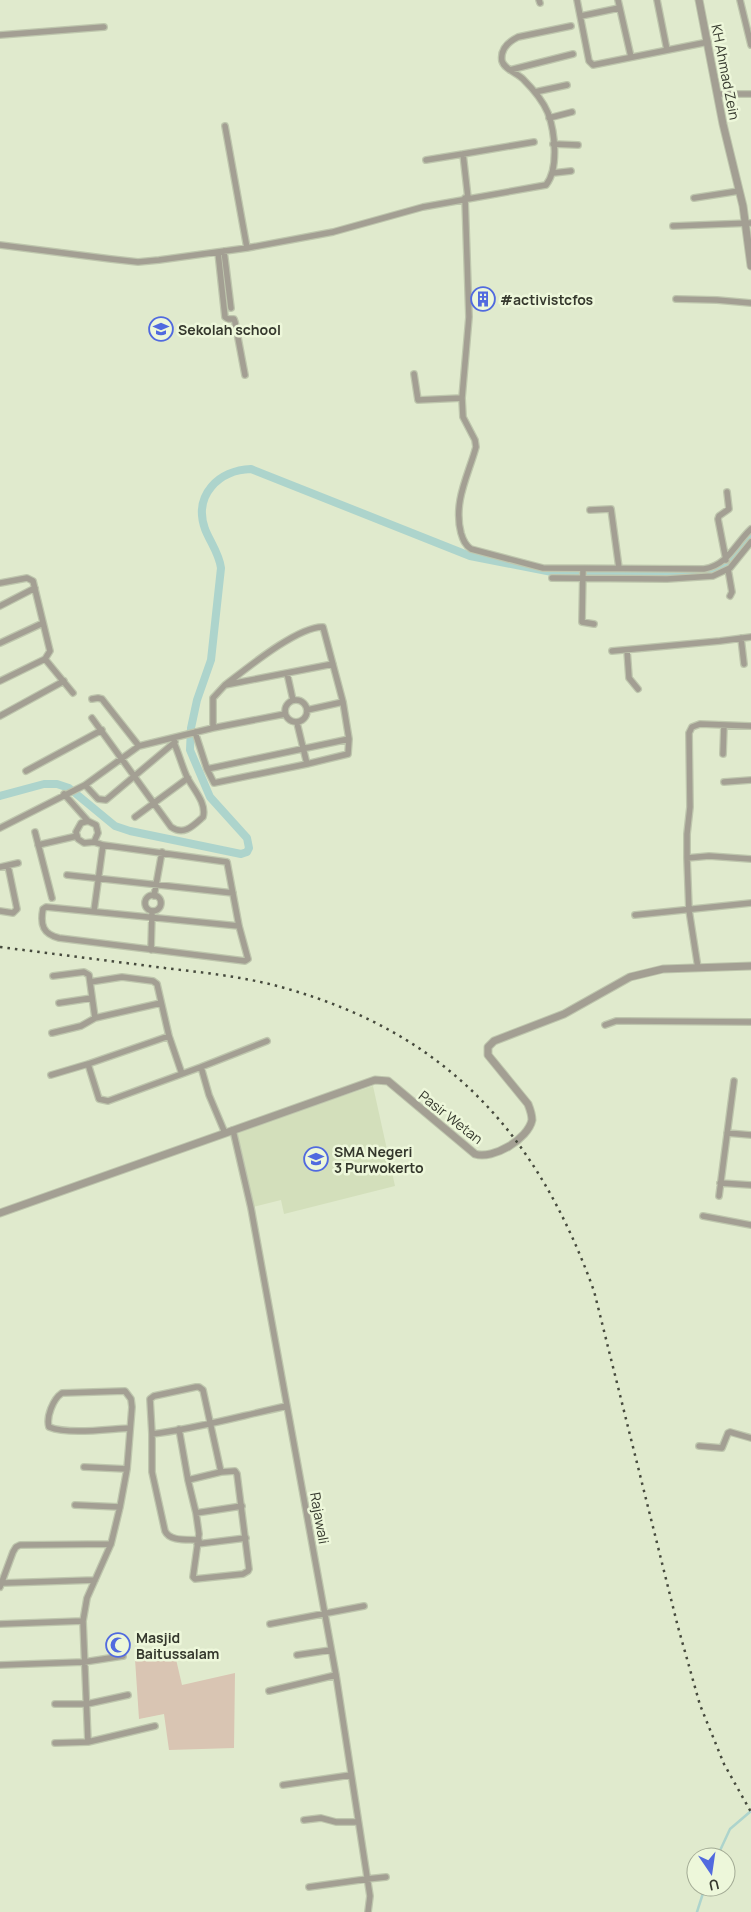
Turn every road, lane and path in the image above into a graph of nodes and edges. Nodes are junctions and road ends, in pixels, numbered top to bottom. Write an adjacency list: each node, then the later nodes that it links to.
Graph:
1 (578, 0): 7 (street)
2 (618, 0): 6 (street)
3 (657, 0): 13 (street)
4 (699, 0): 11 (street, KH Ahmad Zein)
5 (740, 0): 12 (street)
6 (619, 8): 7 (street); 15 (street)
7 (581, 16): 15 (street)
8 (570, 26): 16 (street)
9 (104, 27): 10 (street)
10 (0, 35)
11 (708, 42): 13 (street); 19 (street, KH Ahmad Zein)
12 (751, 45)
13 (667, 50): 15 (street)
14 (573, 54): 16 (street)
15 (630, 58)
16 (510, 70): 18 (street)
17 (567, 85): 18 (street)
18 (535, 92): 22 (street)
19 (718, 94): 20 (street); 31 (street, KH Ahmad Zein)
20 (751, 94)
21 (572, 112): 22 (street)
22 (549, 118): 25 (street)
23 (225, 126): 37 (street)
24 (534, 142): 27 (street)
25 (553, 144): 26 (street); 30 (street)
26 (578, 145)
27 (463, 154): 28 (street); 32 (street)
28 (426, 160)
29 (571, 171): 30 (street)
30 (553, 173): 32 (street)
31 (739, 191): 33 (street); 34 (street, KH Ahmad Zein)
32 (466, 198): 37 (street); 45 (street)
33 (694, 198)
34 (748, 223): 35 (street); 39 (street, KH Ahmad Zein)
35 (673, 226)
36 (0, 245): 38 (street)
37 (248, 248): 38 (street)
38 (221, 251): 42 (street); 44 (street)
39 (751, 266)
40 (676, 299): 41 (street)
41 (751, 303)
42 (231, 308)
43 (414, 374): 45 (street)
44 (245, 375)
45 (462, 398): 52 (street)
46 (727, 492): 50 (street)
47 (590, 510): 51 (street)
48 (751, 529): 50 (street)
49 (751, 542): 53 (street)
50 (726, 560): 51 (street)
51 (619, 568): 52 (street)
52 (583, 569): 54 (street)
53 (728, 569): 54 (street); 58 (street)
54 (583, 577): 55 (street); 61 (street)
55 (552, 578)
56 (0, 583): 57 (street)
57 (35, 588): 59 (street); 60 (street)
58 (730, 596)
59 (0, 606)
60 (43, 623): 64 (street); 67 (street)
61 (594, 624)
62 (751, 636): 63 (street)
63 (741, 638): 65 (street); 69 (street)
64 (0, 643)
65 (627, 650): 66 (street); 74 (street)
66 (612, 652)
67 (45, 658): 71 (street); 72 (street)
68 (333, 664): 70 (street); 73 (street); 78 (street)
69 (744, 664)
70 (287, 673): 73 (street); 77 (street)
71 (0, 681)
72 (64, 681): 75 (street); 81 (street)
73 (225, 685): 86 (street)
74 (638, 689)
75 (73, 693)
76 (92, 699): 92 (street)
77 (292, 700): 79 (street); 80 (street)
78 (343, 702): 79 (street); 90 (street)
79 (308, 710): 83 (street)
80 (284, 714): 83 (street); 86 (street)
81 (0, 716)
82 (92, 718): 87 (street)
83 (297, 723): 93 (street)
84 (724, 725): 85 (street); 94 (street); 115 (street)
85 (751, 726)
86 (213, 728): 88 (street)
87 (102, 730): 95 (street); 98 (street)
88 (193, 732): 89 (street); 97 (street)
89 (182, 735): 91 (street); 92 (street)
90 (349, 739): 93 (street); 96 (street)
91 (174, 743): 99 (street); 100 (street)
92 (139, 746): 95 (street)
93 (304, 750): 96 (street); 97 (street)
94 (723, 754)
95 (122, 758): 99 (street); 103 (street)
96 (307, 764): 97 (street)
97 (207, 769)
98 (26, 771)
99 (134, 775): 103 (street); 105 (street)
100 (188, 778): 105 (street); 105 (street)
101 (751, 780): 102 (street)
102 (724, 782)
103 (85, 784): 104 (street)
104 (66, 793): 107 (street); 108 (street)
105 (154, 804): 106 (street)
106 (135, 817)
107 (88, 821): 110 (street); 111 (street)
108 (0, 828)
109 (35, 832): 112 (street)
110 (77, 836): 111 (street); 112 (street)
111 (94, 842): 113 (street)
112 (38, 845): 125 (street)
113 (103, 845): 114 (street); 121 (street)
114 (162, 852): 122 (street); 123 (street)
115 (687, 858): 116 (street); 127 (street)
116 (751, 859)
117 (18, 863): 118 (street)
118 (8, 866): 119 (street); 129 (street)
119 (0, 867)
120 (67, 875): 121 (street)
121 (98, 878): 122 (street); 128 (street)
122 (157, 886): 123 (street); 124 (street)
123 (233, 894): 132 (street)
124 (154, 896): 130 (street); 130 (street)
125 (52, 898)
126 (751, 903): 127 (street)
127 (689, 910): 131 (street); 135 (street)
128 (94, 911): 130 (street); 133 (street)
129 (0, 912)
130 (152, 914): 132 (street); 133 (street)
131 (635, 915)
132 (239, 926): 133 (street)
133 (151, 950)
134 (751, 966): 135 (street, Pasir Wetan)
135 (698, 968): 152 (street, Pasir Wetan)
136 (53, 976): 137 (street)
137 (90, 982): 138 (street); 140 (street)
138 (92, 998): 139 (street); 141 (street)
139 (59, 1003)
140 (161, 1003): 141 (street); 145 (street)
141 (95, 1018): 144 (street)
142 (751, 1022): 143 (street)
143 (605, 1025)
144 (52, 1033)
145 (169, 1036): 147 (street); 149 (street)
146 (267, 1041): 148 (street)
147 (88, 1064): 149 (street); 150 (street)
148 (201, 1066): 149 (street); 153 (street)
149 (182, 1074)
150 (51, 1075)
151 (734, 1081): 154 (street)
152 (233, 1130): 153 (street, Pasir Wetan); 162 (street, Rajawali)
153 (225, 1133): 159 (street, Pasir Wetan)
154 (727, 1134): 155 (street); 156 (street)
155 (751, 1135)
156 (720, 1183): 157 (street); 158 (street)
157 (751, 1185)
158 (718, 1196)
159 (0, 1213)
160 (703, 1216): 161 (street)
161 (751, 1225)
162 (287, 1406): 163 (street); 183 (street, Rajawali)
163 (211, 1422): 165 (street); 166 (street); 171 (street)
164 (130, 1428): 164 (street); 170 (street)
165 (179, 1429): 166 (street); 172 (street)
166 (152, 1434): 178 (street)
167 (751, 1438): 168 (street)
168 (699, 1446)
169 (84, 1467): 170 (street)
170 (126, 1469): 175 (street)
171 (221, 1472): 172 (street); 174 (street)
172 (188, 1480): 176 (street)
173 (76, 1505): 175 (street)
174 (242, 1506): 176 (street); 177 (street)
175 (120, 1507): 179 (street)
176 (196, 1512): 178 (street)
177 (246, 1538): 178 (street); 178 (street)
178 (198, 1542)
179 (111, 1544): 180 (street); 181 (street)
180 (95, 1580): 181 (street); 184 (street)
181 (1, 1585)
182 (364, 1606): 183 (street)
183 (324, 1614): 186 (street); 187 (street, Rajawali)
184 (83, 1620): 185 (street); 190 (street)
185 (0, 1624)
186 (270, 1624)
187 (331, 1650): 188 (street); 192 (street, Rajawali)
188 (297, 1655)
189 (123, 1656): 190 (street)
190 (84, 1662): 191 (street); 196 (street)
191 (0, 1666)
192 (336, 1675): 193 (street); 200 (street, Rajawali)
193 (269, 1691)
194 (128, 1695): 196 (street)
195 (55, 1704): 196 (street)
196 (88, 1704): 198 (street)
197 (155, 1726): 198 (street)
198 (88, 1742): 199 (street)
199 (55, 1743)
200 (351, 1775): 201 (street); 203 (street, Rajawali)
201 (283, 1786)
202 (304, 1820): 203 (street)
203 (358, 1822): 205 (street, Rajawali)
204 (386, 1877): 205 (street)
205 (367, 1879): 206 (street); 207 (street, Rajawali)
206 (309, 1887)
207 (368, 1912)

